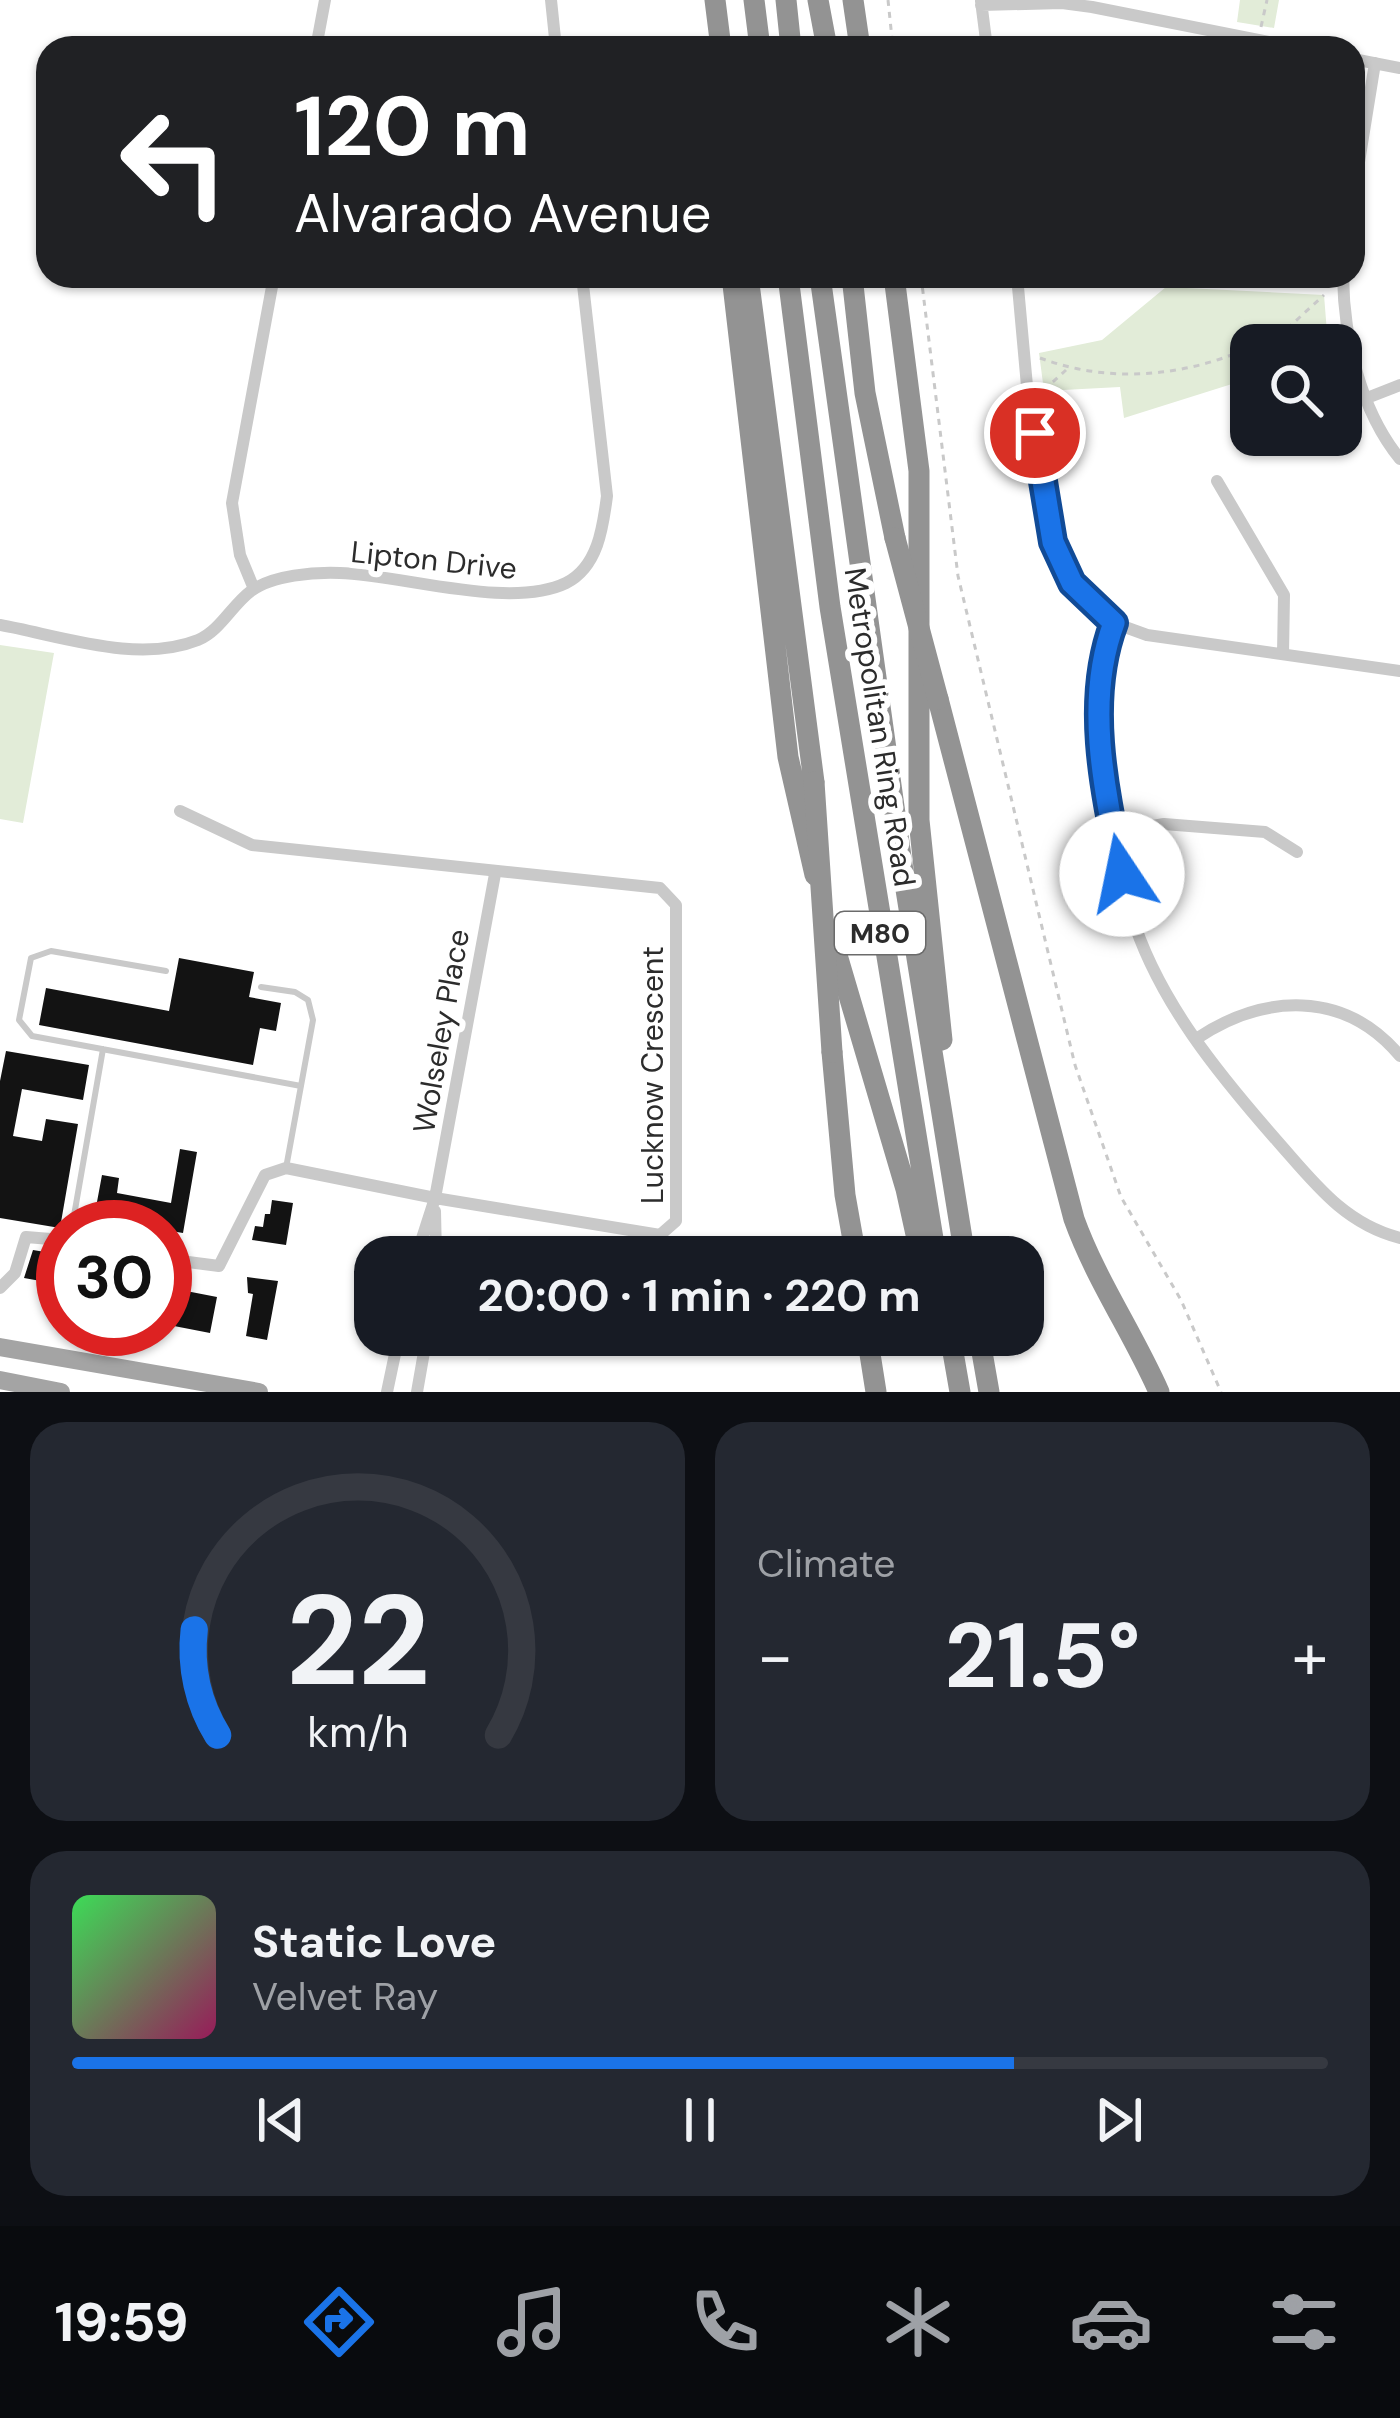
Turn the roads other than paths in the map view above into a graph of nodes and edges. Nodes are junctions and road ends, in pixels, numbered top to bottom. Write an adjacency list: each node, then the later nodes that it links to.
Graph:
1 (325, 0): 11 (street)
2 (551, 0): 12 (street)
3 (703, 0): 13 (highway)
4 (716, 0): 14 (highway)
5 (730, 0): 15 (highway)
6 (754, 0): 16 (highway)
7 (786, 0): 17 (highway)
8 (822, 0): 18 (highway)
9 (854, 0): 19 (highway)
10 (981, 2): 20 (street); 21 (street)
11 (318, 36)
12 (555, 36)
13 (707, 36)
14 (720, 36)
15 (734, 36)
16 (758, 36)
17 (790, 36)
18 (826, 36)
19 (858, 36)
20 (985, 36)
21 (1236, 36)
22 (1365, 61): 23 (street)
23 (1375, 63): 24 (street); 25 (street)
24 (1400, 68)
25 (1365, 125)
26 (272, 288): 41 (street)
27 (583, 288): 41 (street, Lipton Drive)
28 (733, 288): 64 (highway)
29 (750, 288): 46 (highway)
30 (763, 288): 46 (highway)
31 (790, 288): 65 (highway, Metropolitan Ring Road / M80)
32 (822, 288): 60 (highway, Metropolitan Ring Road / M80)
33 (853, 288): 72 (highway, bridge)
34 (896, 288): 60 (highway)
35 (1017, 288): 43 (street)
36 (1344, 288): 38 (street)
37 (1400, 386): 38 (street)
38 (1367, 398): 39 (street)
39 (1400, 459)
40 (1217, 481): 44 (street)
41 (254, 589): 42 (street)
42 (0, 625)
43 (1120, 626): 44 (street); 48 (street)
44 (1282, 654): 45 (street)
45 (1400, 671)
46 (814, 782): 63 (highway, bridge)
47 (180, 812): 50 (street, Lucknow Crescent)
48 (1114, 833): 49 (street); 53 (street)
49 (1298, 852)
50 (495, 874): 58 (street, Wolseley Place); 58 (street, Lucknow Crescent)
51 (166, 971): 54 (lane)
52 (261, 987): 56 (lane)
53 (1196, 1039): 55 (street); 68 (street)
54 (103, 1049): 56 (lane); 59 (lane)
55 (1400, 1056)
56 (301, 1086): 57 (lane)
57 (286, 1168): 58 (street); 69 (street)
58 (435, 1198): 61 (street, Wolseley Place); 62 (street, Wolseley Place)
59 (77, 1200)
60 (955, 1200): 66 (highway, Metropolitan Ring Road / M80)
61 (423, 1236)
62 (436, 1236)
63 (852, 1236)
64 (916, 1236)
65 (933, 1236)
66 (961, 1236)
67 (36, 1238): 70 (street)
68 (1400, 1238)
69 (192, 1262)
70 (0, 1288)
71 (0, 1347): 81 (main road)
72 (1142, 1352): 86 (highway); 87 (highway)
73 (395, 1356): 82 (street)
74 (423, 1356): 83 (street)
75 (870, 1356): 84 (highway)
76 (952, 1356): 79 (highway)
77 (983, 1356): 85 (highway)
78 (0, 1381): 80 (main road)
79 (959, 1386)
80 (61, 1392)
81 (259, 1392)
82 (387, 1392)
83 (417, 1392)
84 (876, 1392)
85 (989, 1392)
86 (1159, 1392)
87 (1174, 1392)

